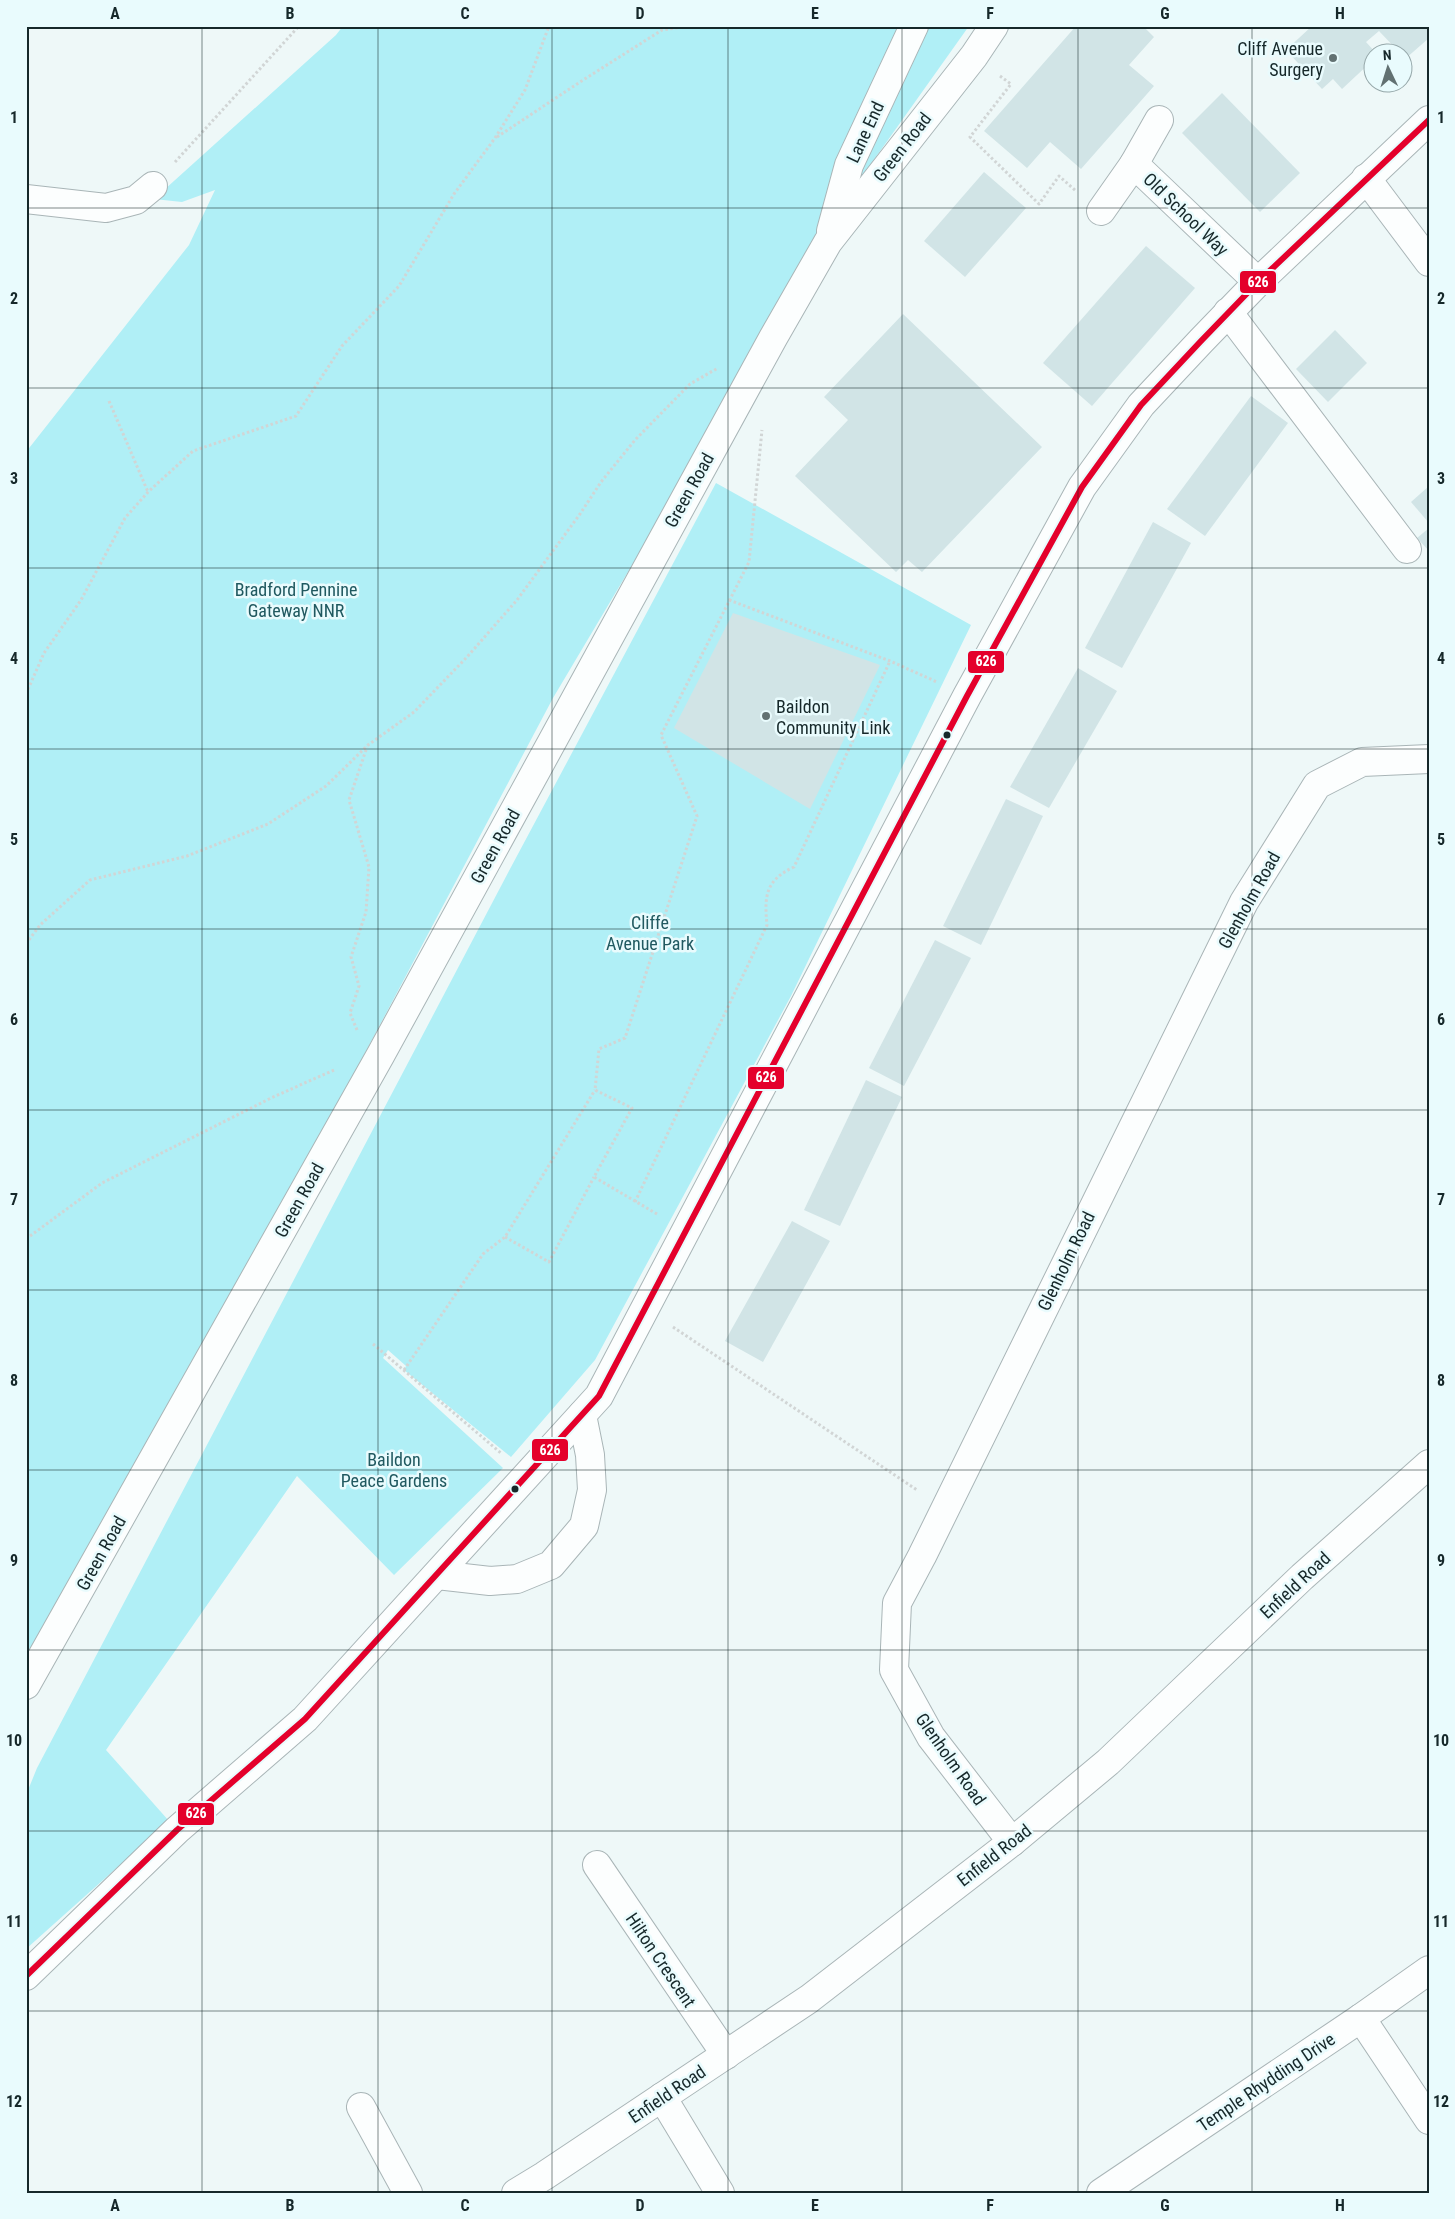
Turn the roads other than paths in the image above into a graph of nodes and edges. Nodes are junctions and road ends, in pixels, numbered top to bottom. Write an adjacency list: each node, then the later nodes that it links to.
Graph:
1 (914, 26): 10 (street, Lane End)
2 (994, 26): 10 (street, Green Road)
3 (1159, 120): 5 (street)
4 (1429, 120): 6 (street)
5 (1134, 164): 9 (street, Old School Way); 12 (street, Old School Way)
6 (1366, 178): 11 (street); 12 (street)
7 (153, 186): 8 (street)
8 (26, 199)
9 (1100, 211)
10 (828, 242): 19 (street, Green Road)
11 (1429, 262)
12 (1258, 282): 13 (street)
13 (1228, 312): 14 (street); 16 (street)
14 (1407, 549)
15 (1429, 759): 20 (street, Glenholm Road)
16 (582, 1416): 18 (street); 18 (street)
17 (1429, 1464): 20 (street, Enfield Road)
18 (437, 1575): 23 (street)
19 (26, 1685)
20 (1012, 1842): 25 (street, Enfield Road)
21 (597, 1864): 25 (street, Hilton Crescent)
22 (1429, 1970): 24 (street, Temple Rhydding Drive)
23 (26, 1976)
24 (1361, 2018): 28 (street); 32 (street, Temple Rhydding Drive)
25 (726, 2055): 26 (street, Enfield Road)
26 (662, 2098): 30 (street, Enfield Road); 31 (street)
27 (361, 2107): 29 (street)
28 (1429, 2120)
29 (408, 2193)
30 (516, 2193)
31 (720, 2193)
32 (1101, 2193)

